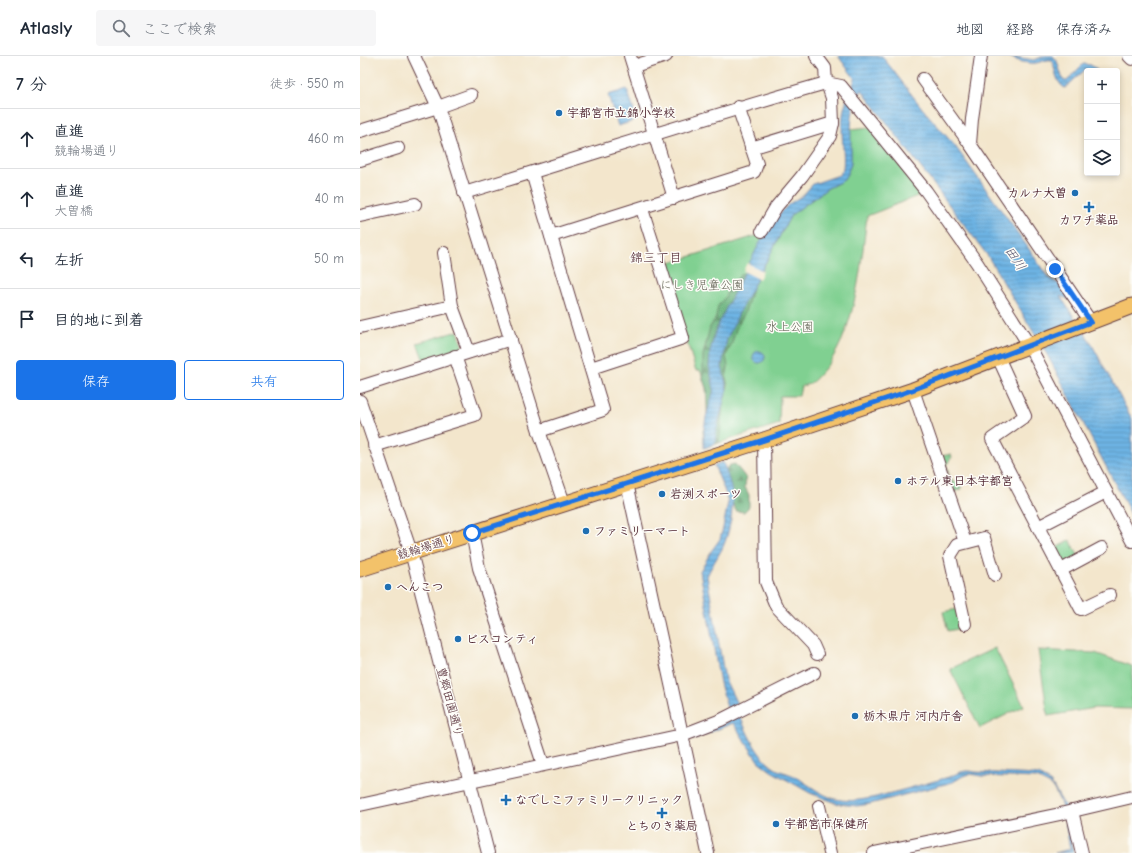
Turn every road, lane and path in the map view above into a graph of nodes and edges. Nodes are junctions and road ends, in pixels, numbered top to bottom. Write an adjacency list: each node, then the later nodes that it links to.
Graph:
1 (414, 56): 11 (street)
2 (666, 56): 7 (street)
3 (816, 56): 9 (street)
4 (981, 56): 16 (street)
5 (1129, 56): 6 (street)
6 (1132, 59)
7 (632, 61): 15 (street)
8 (923, 79): 16 (street)
9 (826, 83): 12 (street); 13 (street); 34 (street)
10 (471, 95): 11 (street)
11 (438, 107): 14 (street); 21 (street)
12 (738, 108): 15 (street); 18 (street)
13 (833, 123): 18 (street); 26 (street)
14 (360, 132)
15 (655, 134): 20 (street); 22 (street)
16 (970, 144): 31 (street)
17 (398, 148): 19 (street)
18 (751, 148): 22 (street)
19 (360, 160)
20 (532, 173): 21 (street); 27 (street)
21 (464, 193): 33 (street)
22 (674, 198): 24 (street)
23 (415, 204): 25 (street)
24 (642, 208): 27 (street); 38 (street)
25 (360, 216)
26 (762, 231)
27 (551, 236): 38 (street)
28 (444, 253): 29 (street)
29 (452, 306): 32 (street); 35 (street)
30 (1132, 306): 31 (main road)
31 (1088, 323): 34 (main road, 競輪場通り)
32 (360, 327)
33 (512, 339): 35 (street); 42 (street)
34 (1033, 344): 37 (main road, 競輪場通り); 46 (street)
35 (469, 352): 36 (street)
36 (455, 356): 39 (street); 44 (street)
37 (998, 357): 40 (main road, 競輪場通り); 48 (street)
38 (591, 368): 42 (street)
39 (360, 387)
40 (912, 390): 43 (main road, 競輪場通り); 51 (street)
41 (360, 401): 44 (street, 豊郷田園通り)
42 (539, 431): 47 (street)
43 (764, 440): 45 (main road, 競輪場通り); 59 (street)
44 (374, 446): 53 (street, 豊郷田園通り)
45 (627, 483): 47 (main road, 競輪場通り); 61 (street)
46 (1106, 492): 48 (street); 50 (street)
47 (564, 504): 49 (main road, 競輪場通り)
48 (1038, 527): 55 (street)
49 (472, 533): 53 (main road, 競輪場通り); 62 (street)
50 (1132, 541)
51 (966, 542): 56 (street); 58 (street)
52 (1102, 548): 55 (street)
53 (411, 552): 54 (main road, 競輪場通り); 63 (street, 豊郷田園通り)
54 (360, 568)
55 (1061, 570): 57 (street)
56 (995, 575)
57 (1110, 595)
58 (965, 624)
59 (817, 654)
60 (814, 673): 61 (street)
61 (682, 735): 62 (street); 69 (street)
62 (543, 764): 63 (street)
63 (470, 780): 65 (street); 68 (street, 豊郷田園通り)
64 (1132, 797): 67 (street)
65 (360, 805)
66 (819, 806): 70 (street)
67 (1066, 812): 71 (street); 72 (street)
68 (488, 853)
69 (708, 853)
70 (830, 853)
71 (874, 853)
72 (1082, 853)

